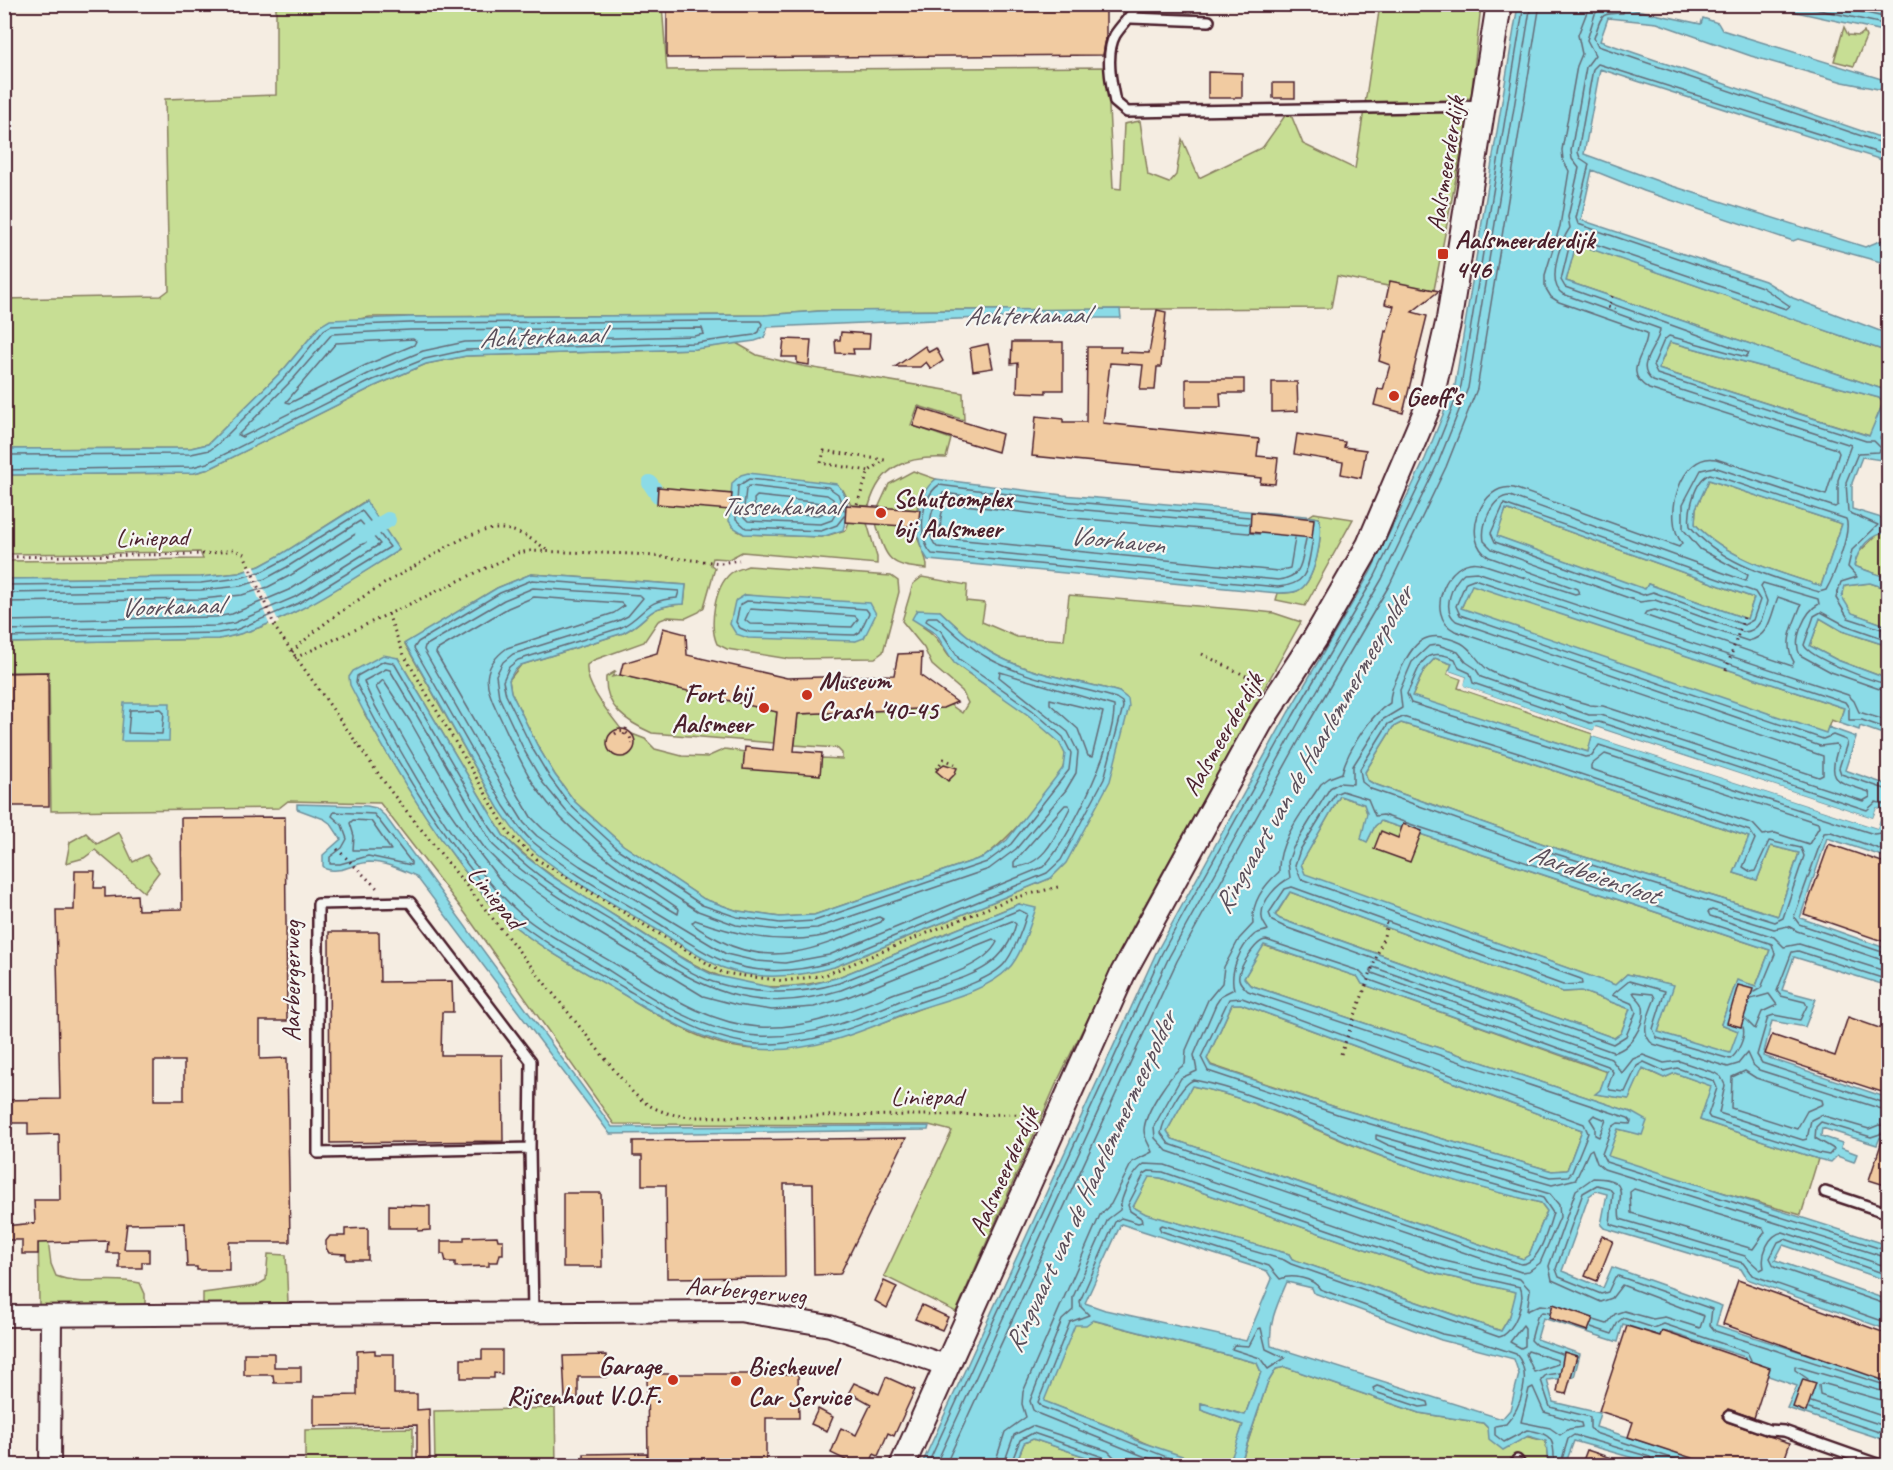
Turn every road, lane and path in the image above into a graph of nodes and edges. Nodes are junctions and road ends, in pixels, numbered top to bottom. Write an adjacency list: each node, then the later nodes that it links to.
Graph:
1 (1138, 4): 3 (lane)
2 (1499, 4): 5 (street, Aalsmeerderdijk)
3 (1131, 18): 4 (lane); 5 (lane)
4 (1209, 21)
5 (1483, 106): 19 (street, Aalsmeerderdijk)
6 (1611, 296): 7 (path)
7 (1618, 310)
8 (869, 471): 8 (path); 9 (path)
9 (857, 504)
10 (549, 552): 12 (path); 13 (path); 15 (path)
11 (4, 557): 15 (path, Liniepad)
12 (739, 560)
13 (388, 614): 17 (path); 27 (path)
14 (1744, 617): 18 (path)
15 (292, 652): 17 (path, Liniepad)
16 (1202, 654): 19 (path)
17 (296, 657): 31 (path, Liniepad)
18 (1726, 670)
19 (1278, 692): 31 (street, Aalsmeerderdijk)
20 (627, 726): 21 (path)
21 (625, 733): 22 (path); 23 (path)
22 (615, 734)
23 (631, 744)
24 (955, 764): 25 (path)
25 (936, 769)
26 (338, 849): 28 (path)
27 (1058, 887)
28 (383, 894)
29 (1383, 922): 30 (path)
30 (1341, 1054)
31 (1056, 1120): 38 (street, Aalsmeerderdijk)
32 (530, 1148): 32 (lane, Aarbergerweg); 35 (lane, Aarbergerweg)
33 (1825, 1192): 34 (lane)
34 (1888, 1213)
35 (533, 1312): 37 (street, Aarbergerweg); 38 (street, Aarbergerweg)
36 (4, 1316): 37 (street, Aarbergerweg)
37 (51, 1316): 40 (street)
38 (948, 1366): 41 (street, Aalsmeerderdijk)
39 (1729, 1416): 42 (lane)
40 (50, 1466)
41 (902, 1466)
42 (1883, 1466)

